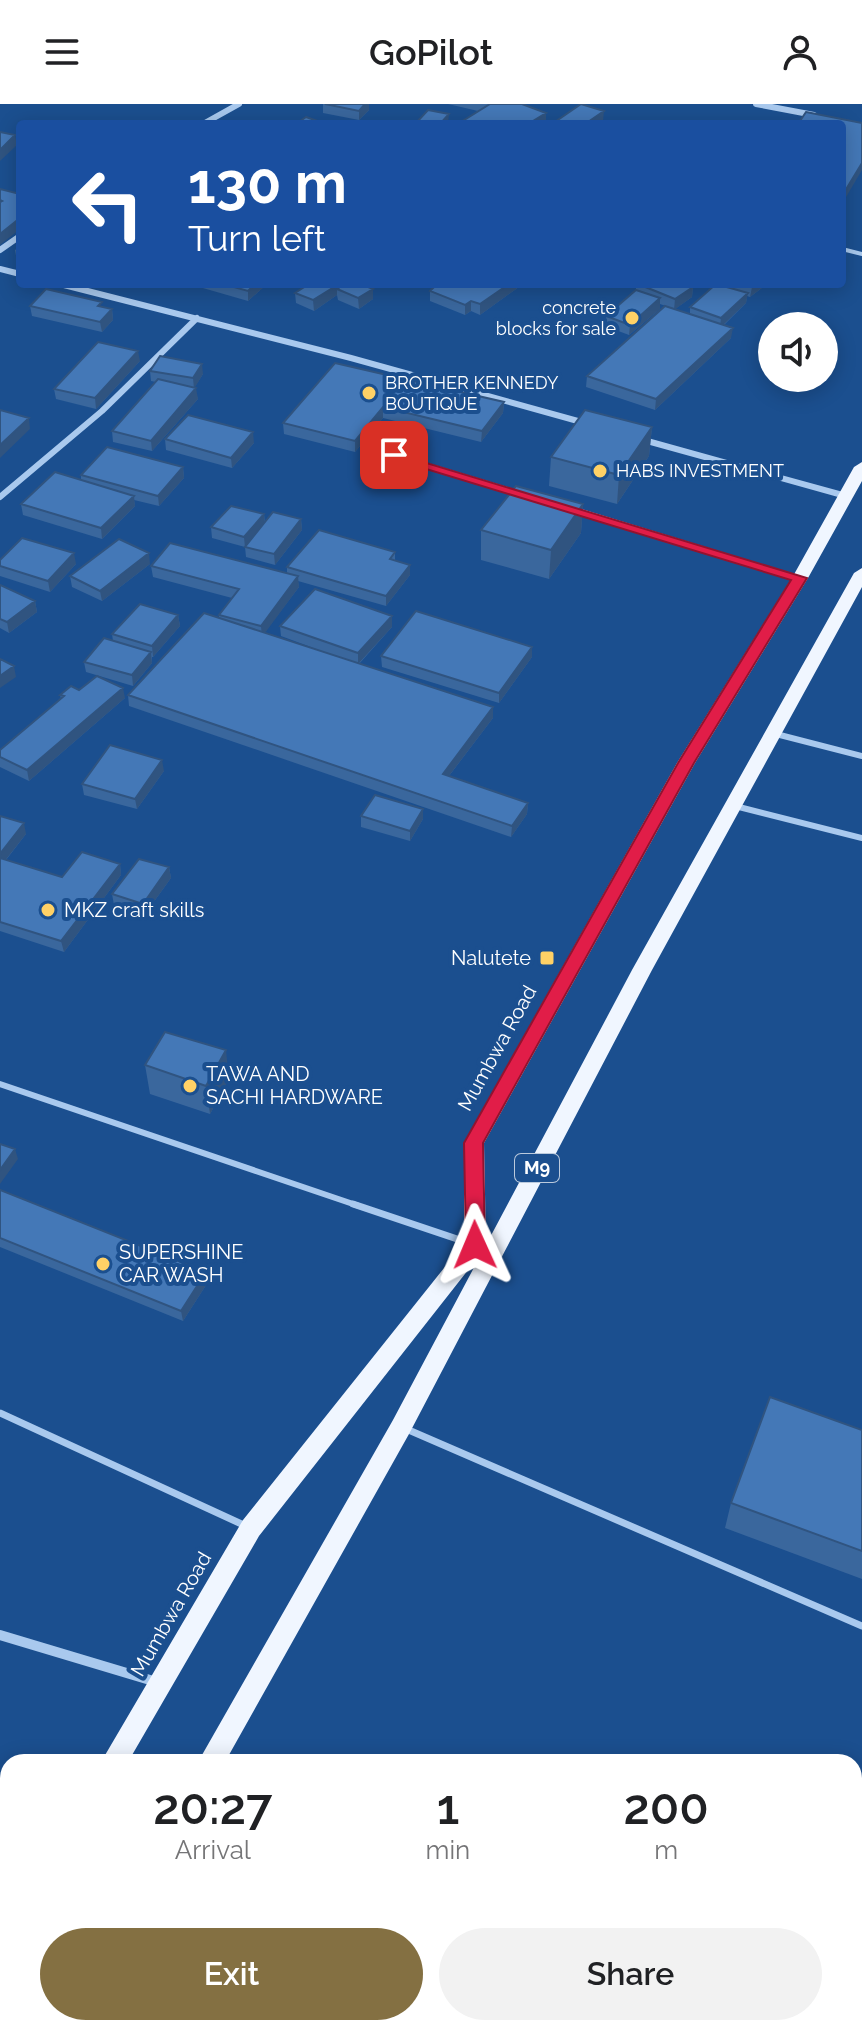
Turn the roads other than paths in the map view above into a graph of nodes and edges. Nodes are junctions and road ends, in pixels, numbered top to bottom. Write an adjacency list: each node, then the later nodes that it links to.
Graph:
1 (239, 104): 4 (street)
2 (756, 104): 3 (street)
3 (817, 115)
4 (210, 120)
5 (76, 288): 6 (street)
6 (197, 318): 7 (street); 13 (street)
7 (591, 425)
8 (636, 437): 12 (street)
9 (394, 455): 11 (lane)
10 (862, 467): 12 (main road, Mumbwa Road)
11 (530, 496)
12 (846, 496): 16 (main road, Mumbwa Road)
13 (0, 497)
14 (575, 510): 16 (lane)
15 (862, 573): 17 (main road, M9)
16 (800, 578): 22 (main road, Mumbwa Road)
17 (775, 734): 18 (lane); 19 (main road, M9)
18 (862, 756)
19 (735, 806): 20 (lane); 24 (main road, M9)
20 (862, 838)
21 (0, 1084): 22 (lane)
22 (475, 1245): 25 (main road, Mumbwa Road)
23 (0, 1413): 25 (lane)
24 (401, 1427): 26 (lane); 30 (main road, M9)
25 (251, 1528): 28 (main road, Mumbwa Road)
26 (862, 1626)
27 (0, 1635): 28 (street)
28 (161, 1683): 29 (main road, Mumbwa Road)
29 (119, 1754)
30 (216, 1754)

